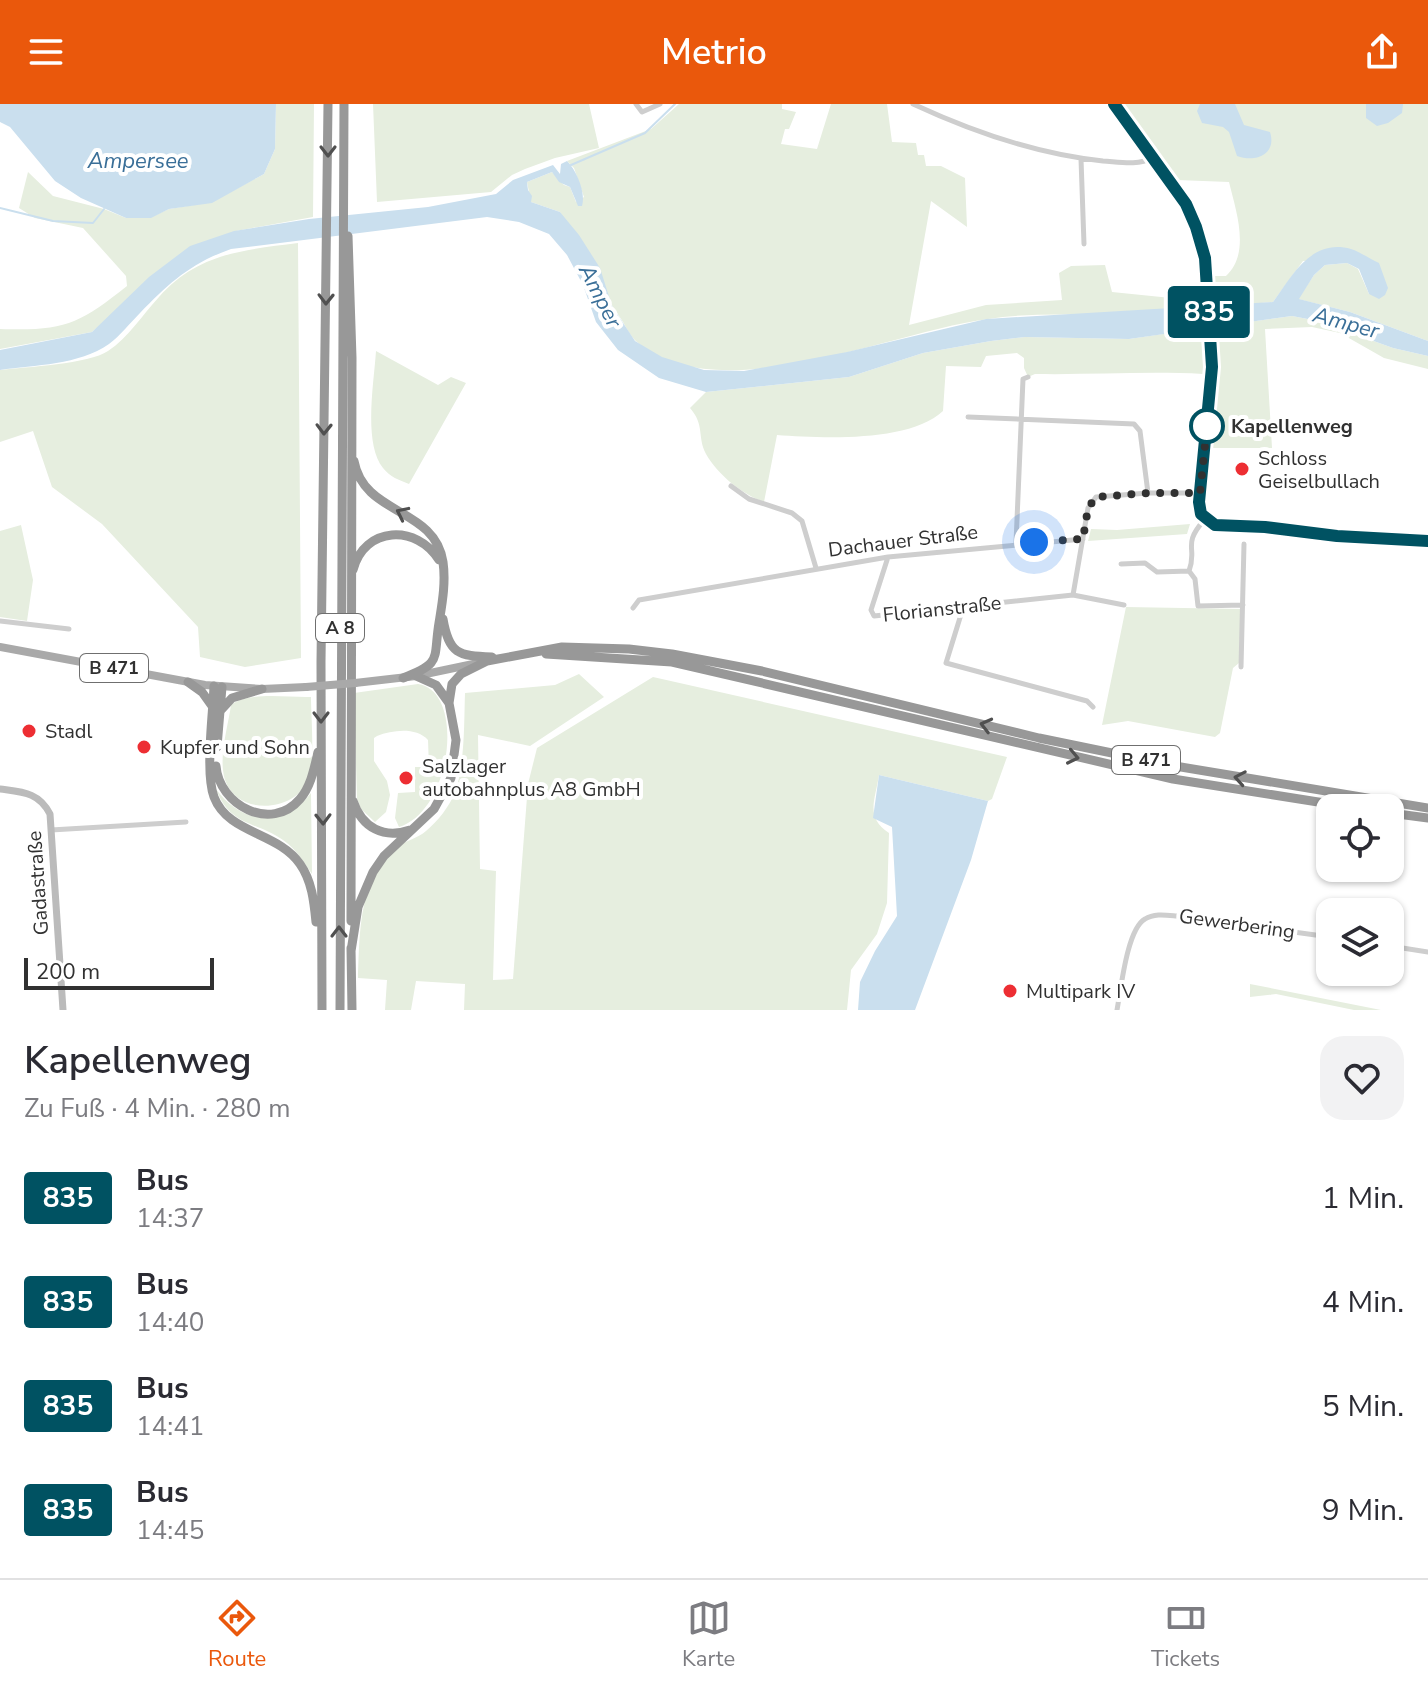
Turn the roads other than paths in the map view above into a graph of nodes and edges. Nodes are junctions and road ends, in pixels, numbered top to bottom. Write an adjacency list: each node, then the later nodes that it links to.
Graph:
1 (328, 104): 50 (highway, A 8, one-way to 50)
2 (344, 104): 10 (highway, A 8)
3 (636, 104): 4 (street)
4 (660, 104)
5 (913, 104): 8 (street)
6 (1114, 104): 7 (street)
7 (1153, 157): 8 (street); 17 (street)
8 (1081, 159): 9 (street)
9 (1084, 244)
10 (346, 246): 14 (highway); 67 (highway, A 8, one-way to 10)
11 (1028, 377): 13 (street)
12 (968, 417): 13 (street)
13 (1021, 419): 16 (street); 21 (street)
14 (351, 446): 27 (highway, one-way to 14); 28 (highway)
15 (731, 486): 25 (street)
16 (1148, 493): 17 (street); 19 (street)
17 (1200, 493): 18 (street)
18 (1205, 519): 20 (street); 26 (street)
19 (1083, 539): 21 (street, Dachauer Straße); 29 (street)
20 (1428, 541)
21 (1016, 543): 23 (street, Dachauer Straße)
22 (1244, 544): 31 (street)
23 (888, 557): 25 (street, Dachauer Straße); 33 (street, Florianstraße)
24 (1121, 564): 26 (street)
25 (816, 568): 32 (street, Dachauer Straße)
26 (1189, 571): 31 (street)
27 (443, 573): 28 (highway); 35 (highway)
28 (350, 589): 52 (highway)
29 (1073, 595): 30 (street, Florianstraße); 33 (street, Florianstraße)
30 (1124, 605)
31 (1243, 605): 41 (street)
32 (633, 608)
33 (963, 608): 48 (street)
34 (0, 621): 36 (street)
35 (441, 624): 39 (highway); 43 (highway)
36 (69, 629)
37 (1, 647): 44 (main road, B 471)
38 (530, 653): 39 (highway, B 471); 53 (highway, B 471, one-way to 53); 54 (highway, B 471, one-way to 38)
39 (507, 656): 40 (highway, B 471)
40 (487, 661): 42 (main road, B 471); 47 (highway)
41 (1241, 667)
42 (416, 676): 43 (main road, B 471); 47 (highway)
43 (403, 678): 46 (main road, B 471, bridge)
44 (188, 682): 45 (main road, B 471); 49 (highway)
45 (218, 686): 46 (main road, B 471); 49 (highway)
46 (262, 689): 49 (highway)
47 (449, 703): 58 (highway)
48 (1093, 707)
49 (217, 712): 50 (highway); 64 (highway)
50 (321, 741): 64 (highway, A 8, one-way to 64)
51 (0, 789): 59 (street, Gadastraße)
52 (351, 790): 58 (highway); 62 (highway)
53 (1316, 802)
54 (1428, 808)
55 (1404, 815): 56 (highway)
56 (1428, 818)
57 (186, 822): 59 (street)
58 (417, 827): 62 (highway)
59 (50, 830): 65 (street, Gadastraße)
60 (1316, 935): 69 (street, Gewerbering)
61 (1404, 948): 63 (street)
62 (351, 951): 68 (highway)
63 (1428, 952)
64 (320, 956): 66 (highway, A 8)
65 (63, 1010)
66 (322, 1010)
67 (340, 1010)
68 (352, 1010)
69 (1117, 1010)

